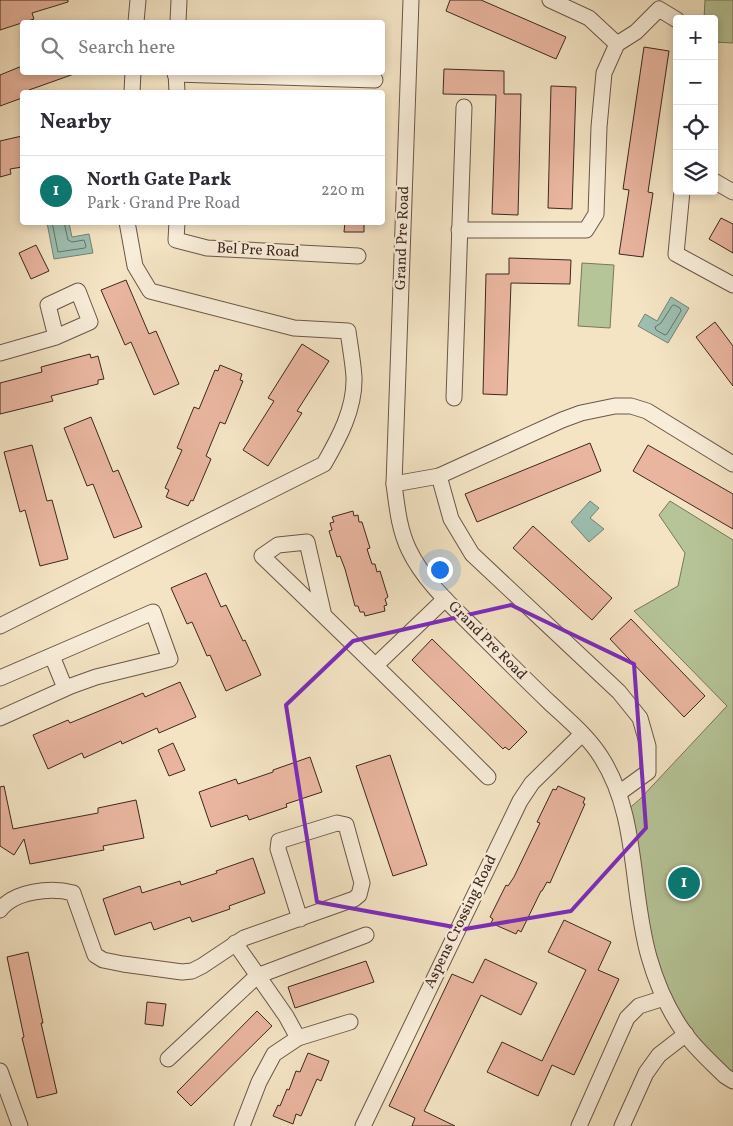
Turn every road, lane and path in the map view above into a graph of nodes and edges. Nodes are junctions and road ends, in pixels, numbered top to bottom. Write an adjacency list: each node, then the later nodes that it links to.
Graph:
1 (138, 0): 7 (street)
2 (178, 0): 8 (street)
3 (411, 0): 30 (street, Grand Pre Road)
4 (550, 0): 9 (street)
5 (655, 5): 6 (street); 9 (street)
6 (673, 17)
7 (136, 20)
8 (178, 20)
9 (618, 44): 22 (street)
10 (133, 75): 14 (street)
11 (176, 75): 15 (street)
12 (233, 75): 13 (street)
13 (376, 80)
14 (132, 90)
15 (176, 90)
16 (464, 107): 22 (street)
17 (718, 183): 18 (street)
18 (733, 192)
19 (682, 195): 24 (street)
20 (128, 225): 33 (street)
21 (177, 225): 23 (street, Bel Pre Road)
22 (460, 230): 27 (street)
23 (358, 256)
24 (733, 286)
25 (56, 337): 26 (street)
26 (0, 353)
27 (454, 398)
28 (733, 464): 29 (street)
29 (438, 476): 30 (street); 41 (street)
30 (394, 484): 31 (street, Grand Pre Road)
31 (445, 599): 35 (street); 39 (street, Grand Pre Road)
32 (324, 616): 32 (street); 35 (street)
33 (0, 626)
34 (52, 656): 36 (street); 37 (street); 37 (street)
35 (376, 665): 40 (street)
36 (0, 678)
37 (65, 688): 38 (street)
38 (0, 718)
39 (582, 734): 41 (street, Grand Pre Road); 56 (street, Aspens Crossing Road)
40 (488, 777)
41 (619, 793): 47 (street, Grand Pre Road)
42 (1, 902): 45 (street)
43 (300, 918): 43 (street); 45 (street)
44 (366, 935): 46 (street)
45 (235, 943): 46 (street)
46 (257, 976): 50 (street); 51 (street)
47 (664, 998): 49 (street, Grand Pre Road); 57 (street)
48 (350, 1022): 50 (street)
49 (686, 1034): 53 (street, Grand Pre Road); 58 (street)
50 (298, 1038): 55 (street)
51 (168, 1059)
52 (0, 1071): 54 (street)
53 (733, 1081)
54 (20, 1126)
55 (242, 1126)
56 (363, 1126)
57 (578, 1126)
58 (622, 1126)

